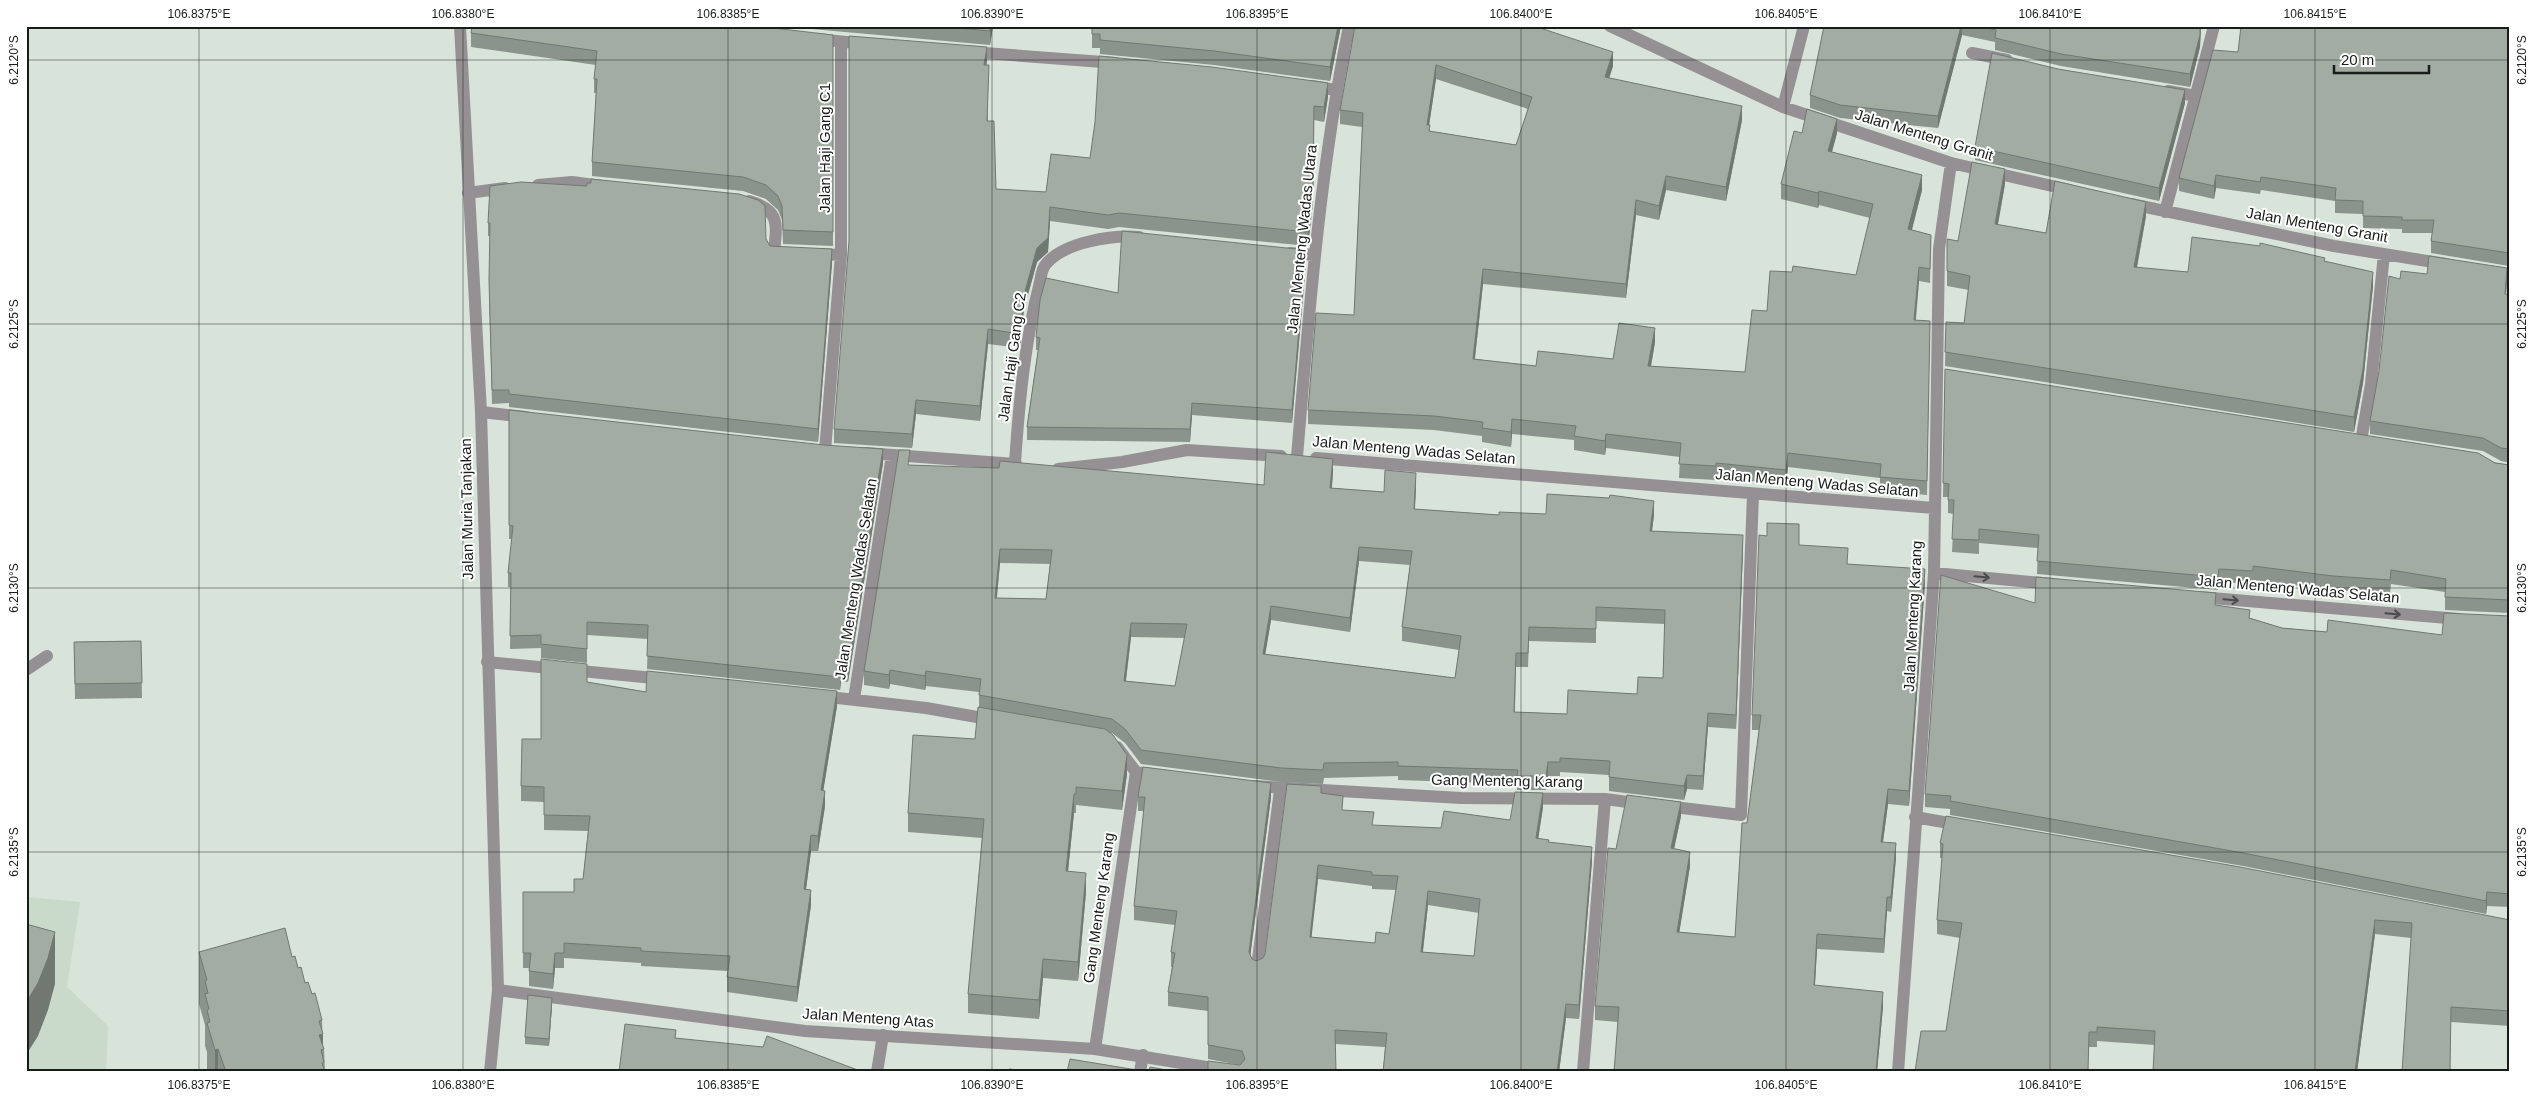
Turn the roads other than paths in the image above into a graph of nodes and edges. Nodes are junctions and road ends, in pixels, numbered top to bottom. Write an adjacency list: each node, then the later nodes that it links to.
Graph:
1 (460, 26): 20 (street, Jalan Muria Tanjakan)
2 (1350, 26): 15 (street, Jalan Menteng Wadas Utara)
3 (1610, 26): 17 (street, Jalan Menteng Granit)
4 (1804, 26): 17 (street)
5 (2214, 26): 16 (street)
6 (803, 38): 7 (street)
7 (841, 42): 8 (street); 28 (street, Jalan Haji Gang C1)
8 (880, 45)
9 (957, 50): 12 (street)
10 (1972, 53): 11 (street)
11 (2018, 63)
12 (1131, 65)
13 (1297, 84): 15 (street)
14 (2156, 89): 16 (street)
15 (1336, 90): 29 (street, Jalan Menteng Wadas Utara)
16 (2196, 96): 24 (street)
17 (1782, 107): 18 (street, Jalan Menteng Granit)
18 (1951, 163): 21 (street, Jalan Menteng Granit); 31 (street, Jalan Menteng Karang)
19 (615, 187): 20 (street)
20 (468, 193): 33 (street, Jalan Muria Tanjakan)
21 (2082, 193)
22 (740, 199): 28 (street)
23 (2119, 202): 24 (street, Jalan Menteng Granit)
24 (2166, 212): 27 (street, Jalan Menteng Granit)
25 (1148, 238): 40 (street, Jalan Haji Gang C2)
26 (1275, 252): 29 (street)
27 (2384, 254): 30 (street, Jalan Menteng Granit); 35 (street)
28 (841, 255): 36 (street, Jalan Haji Gang C1)
29 (1314, 255): 39 (street, Jalan Menteng Wadas Utara)
30 (2461, 266)
31 (1936, 372): 32 (street); 44 (street, Jalan Menteng Karang)
32 (1953, 374)
33 (481, 412): 34 (street); 50 (street, Jalan Muria Tanjakan)
34 (540, 419)
35 (2361, 441)
36 (825, 451)
37 (854, 453): 38 (street)
38 (892, 455): 40 (street); 54 (street, Jalan Menteng Wadas Selatan)
39 (1297, 457): 42 (street, Jalan Menteng Wadas Selatan); 43 (street, Jalan Menteng Wadas Selatan)
40 (1015, 464): 41 (street)
41 (1032, 465)
42 (1048, 467)
43 (1753, 494): 44 (street, Jalan Menteng Wadas Selatan); 61 (street, Gang Menteng Karang)
44 (1934, 508): 45 (street, Jalan Menteng Karang)
45 (1934, 573): 46 (street, one-way to 46); 62 (street, Jalan Menteng Karang)
46 (2061, 584)
47 (2189, 596): 48 (street, Jalan Menteng Wadas Selatan, one-way to 48)
48 (2472, 619)
49 (47, 656): 51 (street)
50 (487, 662): 52 (street); 65 (street, Jalan Muria Tanjakan)
51 (26, 670)
52 (679, 680)
53 (805, 694): 54 (street, Jalan Menteng Wadas Selatan)
54 (854, 699): 55 (street)
55 (1002, 721)
56 (1108, 740): 57 (street)
57 (1136, 772): 58 (street); 67 (street, Gang Menteng Karang)
58 (1174, 777)
59 (1241, 785): 60 (street, Gang Menteng Karang)
60 (1280, 790): 61 (street, Gang Menteng Karang); 64 (street)
61 (1605, 799): 73 (street)
62 (1915, 817): 63 (street); 74 (street, Jalan Menteng Karang)
63 (1973, 827)
64 (1257, 967)
65 (498, 990): 66 (street, Jalan Menteng Atas); 69 (street, Jalan Muria Tanjakan)
66 (883, 1035): 67 (street, Jalan Menteng Atas); 70 (street)
67 (1095, 1048): 68 (street, Jalan Menteng Atas)
68 (1142, 1055): 71 (street); 72 (street, Jalan Menteng Atas)
69 (490, 1072)
70 (877, 1072)
71 (1140, 1072)
72 (1237, 1072)
73 (1583, 1072)
74 (1898, 1072)

